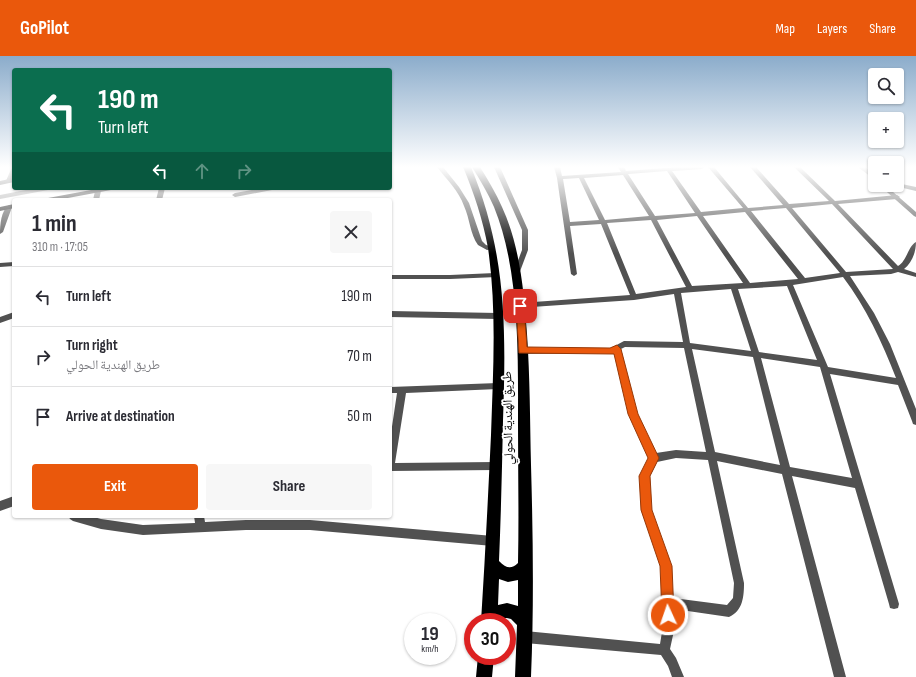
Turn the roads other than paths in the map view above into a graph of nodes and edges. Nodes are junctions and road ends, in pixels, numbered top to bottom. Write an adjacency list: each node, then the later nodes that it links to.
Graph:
1 (68, 196): 14 (main road)
2 (462, 196): 28 (street)
3 (478, 196): 28 (highway, طريق الهندية الحولي)
4 (493, 196): 32 (highway, طريق الهندية الحولي)
5 (511, 196): 32 (street)
6 (563, 196): 25 (street)
7 (590, 196): 24 (street)
8 (640, 196): 23 (street)
9 (686, 196): 21 (street)
10 (735, 196): 20 (street)
11 (779, 196): 18 (street)
12 (827, 196): 16 (street)
13 (895, 196): 15 (street)
14 (58, 198)
15 (897, 198): 16 (street); 22 (street)
16 (834, 203): 18 (street); 31 (street)
17 (11, 207): 19 (main road); 26 (street)
18 (789, 207): 20 (street); 34 (street)
19 (0, 209)
20 (747, 210): 21 (street); 38 (street)
21 (700, 214): 23 (street); 40 (street)
22 (916, 215)
23 (653, 218): 24 (street); 42 (street)
24 (603, 222): 25 (street); 44 (street)
25 (568, 224): 33 (street)
26 (0, 232)
27 (916, 244): 31 (street)
28 (492, 248): 35 (highway, طريق الهندية الحولي)
29 (12, 264): 30 (street)
30 (0, 265)
31 (898, 270): 34 (street); 36 (street)
32 (516, 274): 45 (highway, طريق الهندية الحولي)
33 (574, 274)
34 (845, 274): 38 (street); 55 (street)
35 (496, 275): 37 (street); 48 (highway, طريق الهندية الحولي)
36 (916, 275)
37 (392, 277)
38 (803, 281): 39 (street)
39 (789, 283): 40 (street); 54 (street)
40 (748, 285): 41 (street)
41 (734, 287): 42 (street); 53 (street)
42 (690, 289): 43 (street)
43 (677, 290): 44 (street); 50 (street)
44 (634, 297): 45 (street)
45 (520, 306): 52 (highway, طريق الهندية الحولي)
46 (392, 314): 48 (street)
47 (12, 316): 49 (street)
48 (498, 316): 56 (highway, طريق الهندية الحولي)
49 (0, 320)
50 (687, 345): 51 (street); 53 (street); 61 (street)
51 (617, 349): 52 (street); 62 (street)
52 (522, 350): 74 (highway, طريق الهندية الحولي)
53 (756, 355): 54 (street); 65 (street)
54 (824, 367): 55 (street); 66 (street)
55 (902, 382): 59 (street)
56 (498, 386): 58 (street); 63 (highway, طريق الهندية الحولي)
57 (392, 390): 58 (street)
58 (402, 390): 60 (street)
59 (916, 421)
60 (392, 453)
61 (712, 456): 62 (street); 65 (street); 75 (street)
62 (654, 458): 75 (street)
63 (496, 466): 64 (street); 72 (highway, طريق الهندية الحولي)
64 (392, 467)
65 (786, 471): 66 (street); 86 (street)
66 (858, 484): 76 (street)
67 (12, 502): 68 (street)
68 (0, 506)
69 (80, 518): 71 (street)
70 (199, 518): 71 (street)
71 (200, 527): 72 (street)
72 (493, 541): 73 (highway, طريق الهندية الحولي)
73 (492, 564): 74 (highway); 77 (highway, طريق الهندية الحولي)
74 (525, 567): 79 (highway, طريق الهندية الحولي)
75 (668, 603): 81 (street)
76 (894, 604)
77 (489, 613)
78 (496, 613): 79 (highway)
79 (525, 622): 80 (highway, طريق الهندية الحولي)
80 (525, 637): 81 (street); 84 (highway, طريق الهندية الحولي)
81 (664, 650): 85 (street)
82 (485, 665): 83 (highway)
83 (484, 677)
84 (523, 677)
85 (678, 677)
86 (840, 677)

